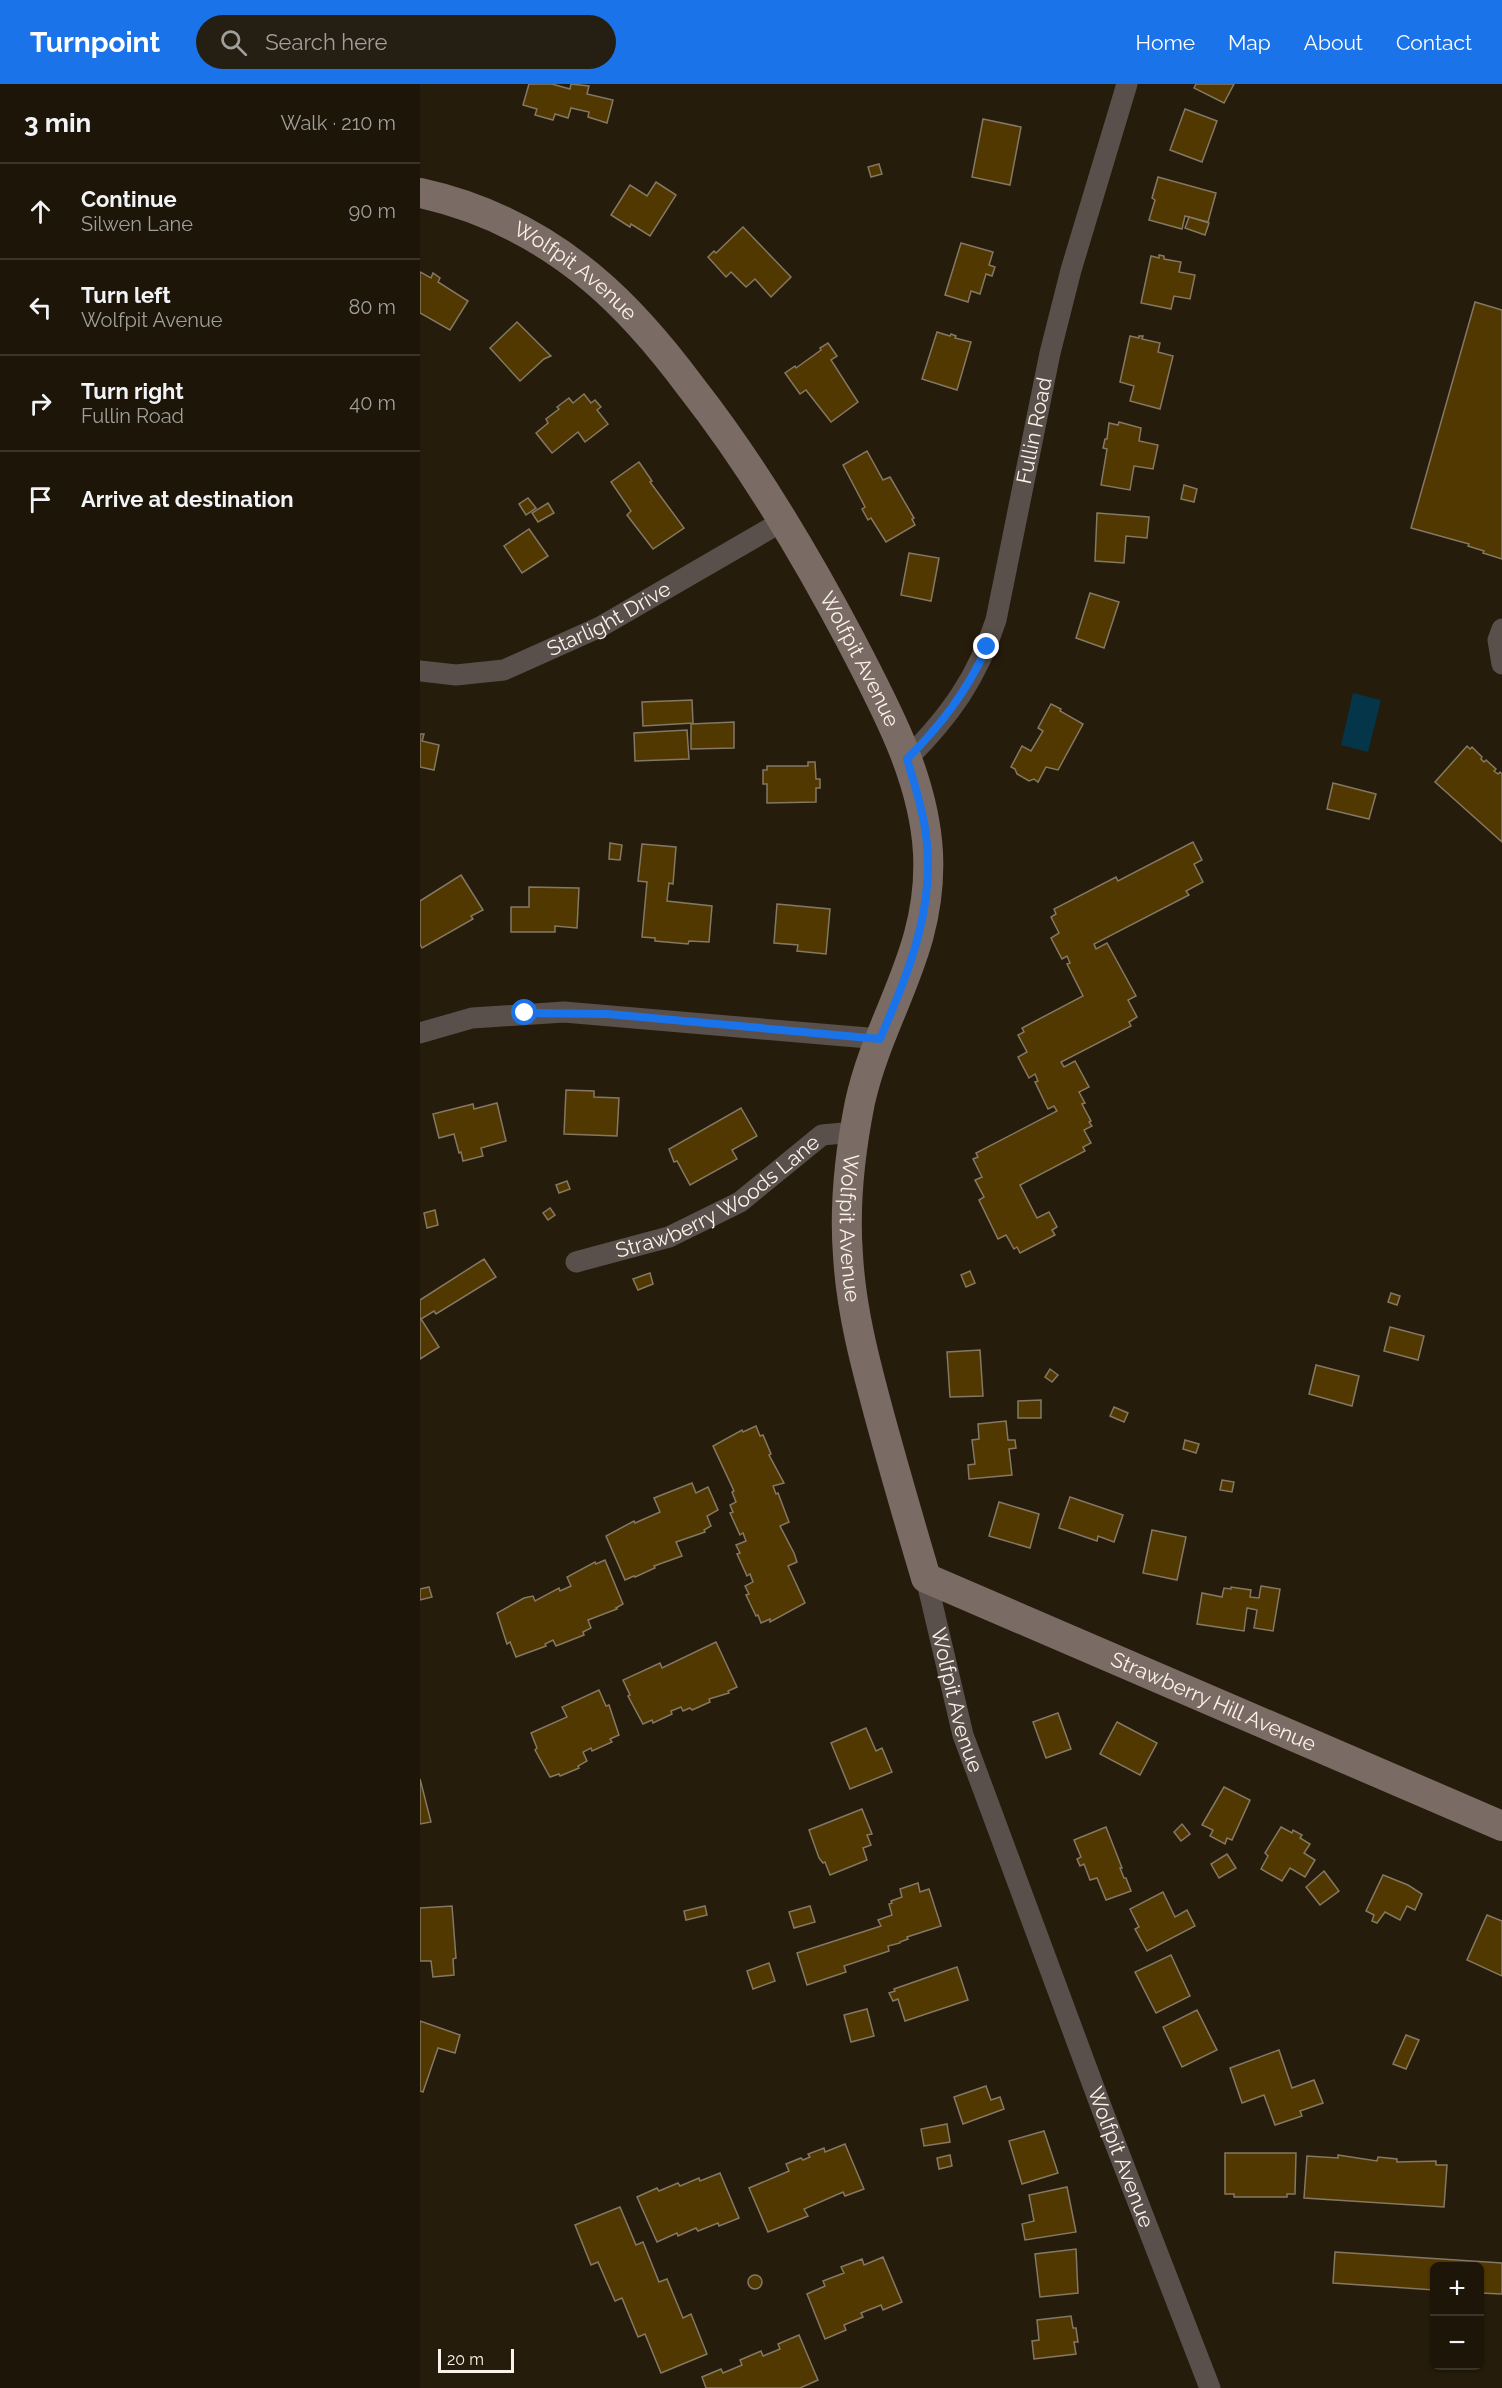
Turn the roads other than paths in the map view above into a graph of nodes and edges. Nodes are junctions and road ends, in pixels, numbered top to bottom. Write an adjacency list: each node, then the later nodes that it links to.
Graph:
1 (1127, 84): 7 (street, Fullin Road)
2 (420, 193): 3 (street, Wolfpit Avenue)
3 (783, 521): 6 (street, Starlight Drive); 7 (street, Wolfpit Avenue)
4 (1502, 629): 5 (street)
5 (1502, 664)
6 (420, 671)
7 (907, 759): 9 (street, Wolfpit Avenue)
8 (420, 1033): 9 (street)
9 (880, 1039): 10 (street, Wolfpit Avenue)
10 (854, 1132): 11 (street, Strawberry Woods Lane); 12 (street, Wolfpit Avenue)
11 (576, 1262)
12 (926, 1578): 13 (street, Strawberry Hill Avenue); 14 (street, Wolfpit Avenue)
13 (1502, 1826)
14 (1210, 2388)

